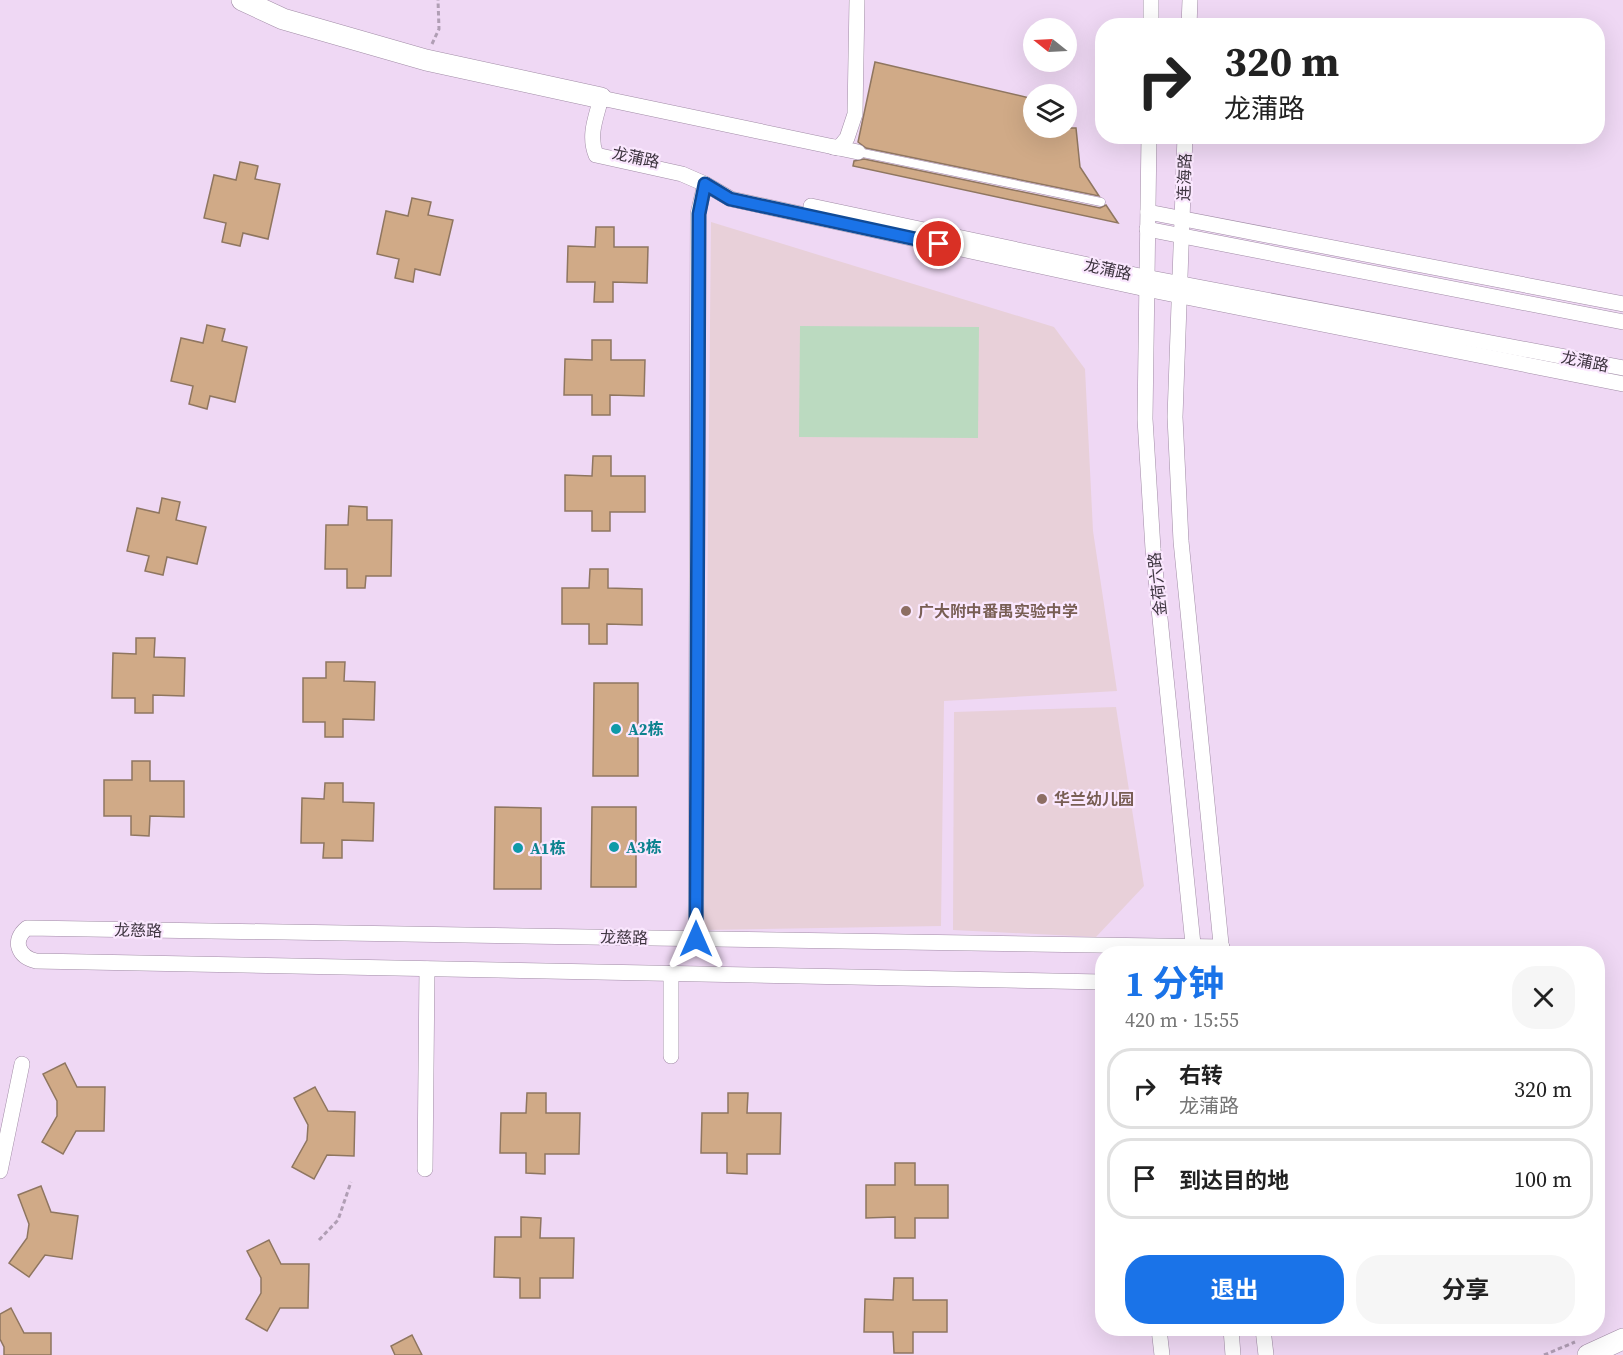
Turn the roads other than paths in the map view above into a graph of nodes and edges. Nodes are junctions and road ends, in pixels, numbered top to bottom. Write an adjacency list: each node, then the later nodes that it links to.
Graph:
1 (242, 0): 7 (street)
2 (857, 0): 10 (street)
3 (1152, 0): 5 (street)
4 (1190, 0): 6 (street)
5 (1151, 18)
6 (1189, 18)
7 (610, 100): 10 (street); 11 (street)
8 (1149, 144): 15 (street)
9 (1185, 144): 16 (street, 连海路)
10 (839, 148): 12 (street)
11 (602, 152): 13 (street, 龙蒲路); 19 (street, 龙蒲路)
12 (858, 152): 14 (lane)
13 (705, 184): 19 (street, 龙蒲路); 25 (street)
14 (1101, 202)
15 (1148, 212): 16 (street); 17 (street, 金荷六路)
16 (1182, 218): 18 (street, 金荷六路); 21 (street)
17 (1147, 229): 18 (street); 19 (street, 金荷六路)
18 (1182, 236): 20 (street, 金荷六路); 22 (street)
19 (1146, 283): 20 (street, 龙蒲路); 26 (street, 金荷六路)
20 (1180, 290): 23 (street, 龙蒲路); 24 (street, 龙蒲路); 27 (street, 金荷六路)
21 (1623, 304)
22 (1623, 322)
23 (1623, 368)
24 (1623, 384)
25 (696, 939): 28 (street, 龙慈路); 29 (street, 龙慈路)
26 (1194, 946)
27 (1222, 946)
28 (1095, 948)
29 (427, 969): 30 (street, 龙慈路); 34 (street)
30 (671, 973): 31 (street, 龙慈路); 32 (street)
31 (1095, 982)
32 (671, 1056)
33 (22, 1064): 35 (street)
34 (425, 1169)
35 (0, 1171)
36 (1160, 1336): 40 (street)
37 (1232, 1336): 41 (street)
38 (1264, 1336): 42 (street)
39 (1623, 1340): 43 (street)
40 (1162, 1355)
41 (1233, 1355)
42 (1266, 1355)
43 (1588, 1355)

